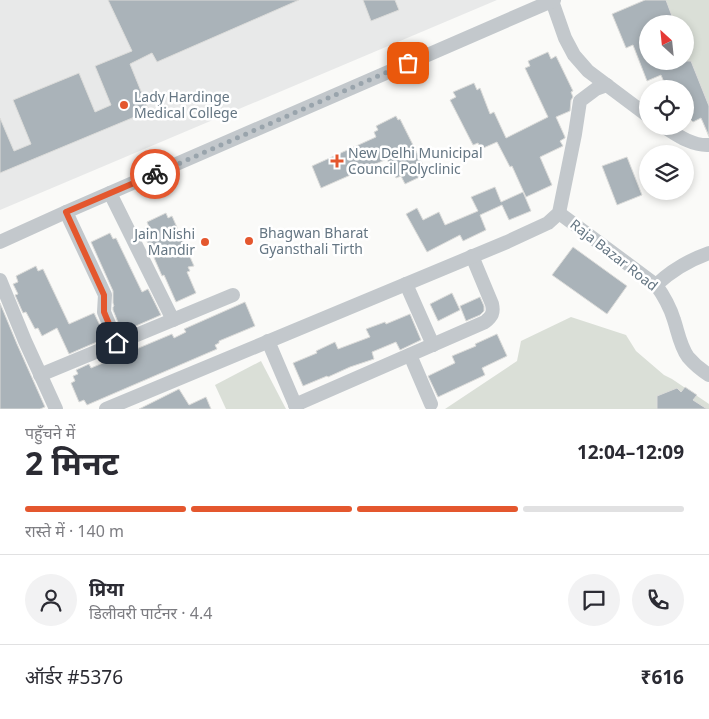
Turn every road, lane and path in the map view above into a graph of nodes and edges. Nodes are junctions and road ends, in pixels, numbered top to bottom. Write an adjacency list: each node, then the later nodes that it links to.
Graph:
1 (553, 0): 2 (street); 6 (street)
2 (607, 85): 3 (street); 8 (street)
3 (639, 109)
4 (678, 135): 5 (street)
5 (709, 145)
6 (110, 193): 7 (street); 16 (street)
7 (66, 212): 9 (street); 18 (street)
8 (559, 213): 11 (street); 14 (street, Raja Bazar Road)
9 (0, 242)
10 (709, 252): 14 (street)
11 (472, 256): 13 (street); 19 (street)
12 (0, 280): 21 (street)
13 (406, 284): 17 (street); 19 (street)
14 (656, 285): 22 (street, Raja Bazar Road)
15 (233, 295): 16 (street)
16 (173, 320): 18 (street)
17 (268, 341): 24 (street); 26 (street)
18 (117, 343): 21 (street)
19 (433, 345): 20 (street)
20 (410, 356): 23 (street); 24 (street)
21 (40, 375): 25 (street)
22 (709, 375)
23 (431, 404)
24 (296, 407)
25 (56, 409)
26 (106, 409)

